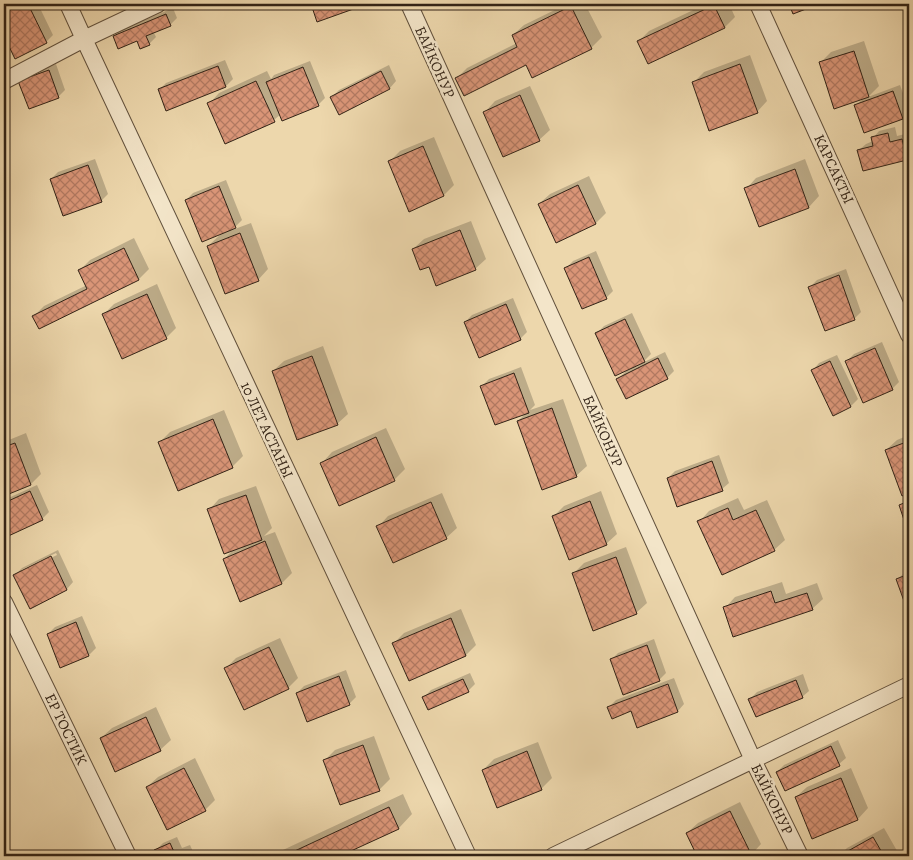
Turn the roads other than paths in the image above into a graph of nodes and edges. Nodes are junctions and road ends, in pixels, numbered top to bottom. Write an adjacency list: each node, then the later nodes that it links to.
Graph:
1 (68, 4): 5 (street, 10 ЛЕТ АСТАНЫ)
2 (158, 4): 5 (street)
3 (409, 4): 10 (street, БАЙКОНУР)
4 (758, 4): 7 (street, КАРСАКТЫ)
5 (84, 39): 6 (street); 12 (street, 10 ЛЕТ АСТАНЫ)
6 (4, 81)
7 (909, 335)
8 (4, 602): 11 (street, ЕР ТОСТИК)
9 (909, 685): 10 (street)
10 (753, 760): 13 (street); 14 (street, БАЙКОНУР)
11 (128, 856)
12 (468, 856)
13 (553, 856)
14 (800, 856)

